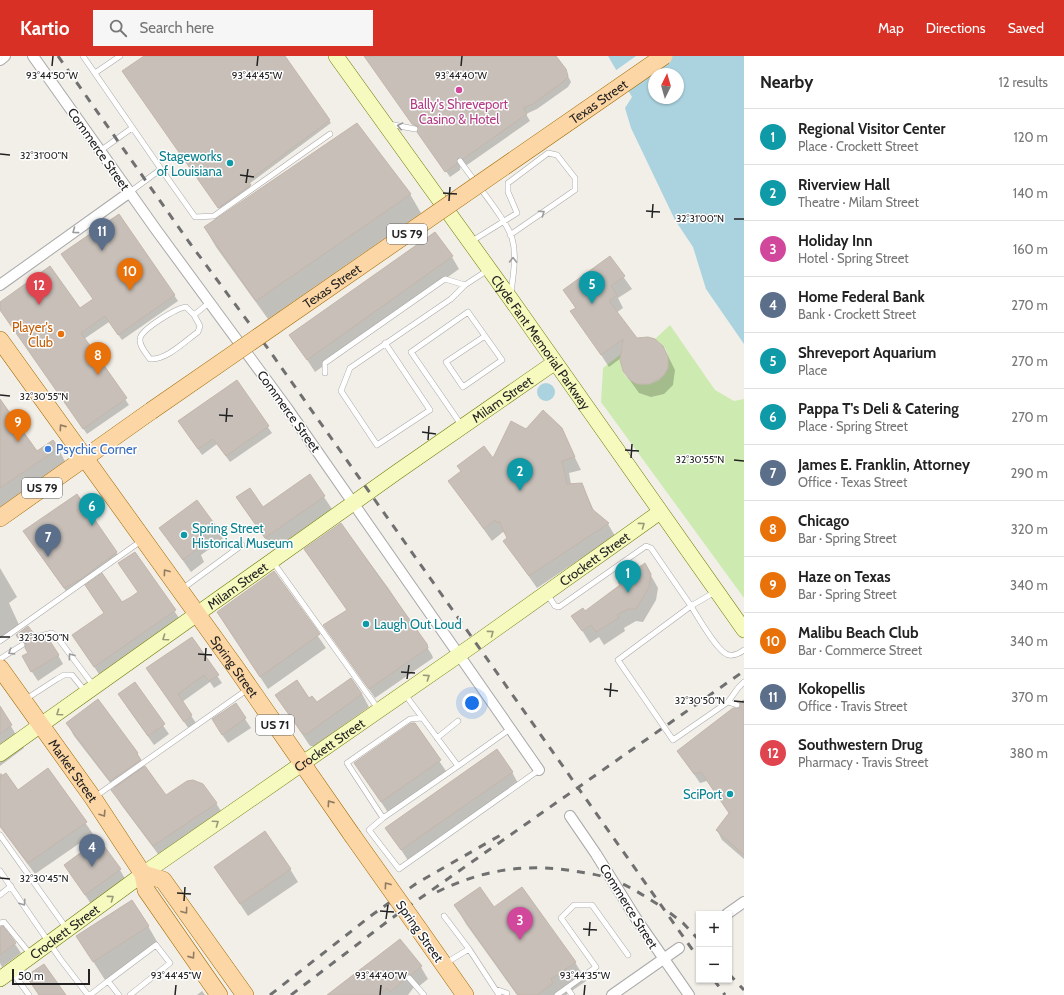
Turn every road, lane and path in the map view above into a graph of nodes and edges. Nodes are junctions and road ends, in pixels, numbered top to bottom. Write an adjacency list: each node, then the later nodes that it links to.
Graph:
1 (6, 56): 7 (street)
2 (34, 56): 13 (street, Commerce Street)
3 (83, 56): 8 (lane)
4 (120, 56): 8 (lane)
5 (664, 56): 32 (main road, Texas Street / US 79, bridge)
6 (338, 57): 9 (street, Clyde Fant Memorial Parkway)
7 (0, 60)
8 (95, 74): 10 (lane)
9 (384, 123): 11 (lane, one-way to 9); 19 (street, Clyde Fant Memorial Parkway)
10 (132, 128): 13 (lane); 15 (lane)
11 (416, 130)
12 (330, 134): 15 (lane)
13 (100, 150): 16 (street, Commerce Street)
14 (460, 161): 17 (lane)
15 (161, 169): 16 (lane)
16 (130, 192): 21 (street, one-way to 21); 24 (street, Commerce Street)
17 (503, 221): 18 (lane); 18 (lane, one-way to 17); 19 (lane)
18 (510, 235): 23 (lane, one-way to 18)
19 (469, 243): 20 (street, Clyde Fant Memorial Parkway)
20 (489, 269): 22 (lane); 23 (street, Clyde Fant Memorial Parkway)
21 (0, 285)
22 (465, 285): 28 (lane); 30 (lane)
23 (510, 298): 29 (street, Clyde Fant Memorial Parkway)
24 (210, 302): 25 (lane); 33 (street, Commerce Street)
25 (194, 315): 25 (lane)
26 (485, 336): 26 (lane); 31 (lane)
27 (0, 340): 32 (main road, Spring Street / US 71, one-way to 27)
28 (385, 343): 28 (lane)
29 (554, 363): 31 (street, Milam Street); 34 (street, Clyde Fant Memorial Parkway)
30 (325, 373)
31 (463, 426): 33 (street, Milam Street)
32 (84, 458): 35 (main road, Texas Street / US 79); 36 (main road, Spring Street / US 71)
33 (354, 504): 38 (street, Milam Street); 49 (street, Commerce Street)
34 (660, 512): 40 (street, Clyde Fant Memorial Parkway); 41 (street, Crockett Street, one-way to 34)
35 (0, 518)
36 (143, 540): 39 (main road, Spring Street / US 71, one-way to 36); 46 (lane)
37 (242, 545): 39 (lane)
38 (272, 561): 43 (street, Milam Street); 59 (lane)
39 (180, 591): 43 (main road, Spring Street / US 71)
40 (716, 591): 42 (lane); 44 (street, Clyde Fant Memorial Parkway)
41 (546, 593): 42 (lane); 49 (street, Crockett Street, one-way to 41)
42 (691, 606): 48 (lane); 57 (lane)
43 (197, 615): 53 (main road, Spring Street / US 71); 54 (street, Milam Street, one-way to 54)
44 (744, 630)
45 (36, 637): 54 (lane, one-way to 45)
46 (0, 641)
47 (22, 645): 50 (lane, one-way to 50)
48 (744, 650)
49 (459, 655): 55 (street, Crockett Street, one-way to 49); 63 (street, Commerce Street)
50 (0, 659)
51 (0, 668): 56 (main road, Market Street)
52 (744, 682): 57 (lane)
53 (249, 688): 66 (main road, Spring Street / US 71); 69 (lane)
54 (91, 690): 56 (lane); 62 (street, Milam Street, one-way to 62)
55 (404, 693): 59 (street, Crockett Street); 60 (lane)
56 (23, 700): 62 (main road, Market Street)
57 (728, 702): 58 (lane)
58 (737, 705)
59 (379, 710): 66 (street, Crockett Street)
60 (422, 718): 64 (lane); 71 (lane)
61 (458, 721): 64 (lane)
62 (41, 725): 65 (street, Milam Street); 69 (main road, Market Street)
63 (510, 729): 67 (lane); 68 (street, Commerce Street)
64 (437, 738): 67 (lane)
65 (0, 754)
66 (302, 763): 74 (street, Crockett Street, one-way to 66); 88 (main road, Spring Street / US 71, one-way to 66, bridge)
67 (458, 766): 71 (lane)
68 (539, 770): 71 (lane)
69 (93, 798): 74 (main road, Market Street, one-way to 74)
70 (570, 816): 87 (street, Commerce Street)
71 (384, 818)
72 (0, 835): 81 (lane)
73 (0, 871): 75 (lane)
74 (145, 882): 81 (street, Crockett Street, one-way to 74); 100 (main road, Market Street, one-way to 100); 101 (main road, one-way to 101)
75 (11, 886): 76 (lane); 82 (lane, one-way to 82)
76 (0, 895)
77 (744, 902): 78 (street)
78 (731, 911)
79 (444, 916): 84 (lane)
80 (0, 923): 86 (lane)
81 (68, 930): 82 (street, Crockett Street)
82 (50, 943): 86 (street, Crockett Street); 97 (lane)
83 (679, 948): 87 (street)
84 (469, 949): 88 (lane); 93 (lane)
85 (628, 955): 92 (lane)
86 (32, 956): 89 (street, Crockett Street)
87 (663, 959): 106 (street); 107 (street, Commerce Street)
88 (443, 964): 95 (main road, Spring Street / US 71)
89 (6, 975): 96 (lane)
90 (409, 978): 102 (lane)
91 (108, 981): 97 (lane); 98 (lane); 99 (lane)
92 (567, 988): 104 (lane); 105 (lane)
93 (494, 989): 94 (lane); 103 (lane)
94 (507, 993)
95 (462, 994)
96 (29, 995)
97 (89, 995)
98 (119, 995)
99 (130, 995)
100 (219, 995)
101 (245, 995)
102 (424, 995)
103 (498, 995)
104 (558, 995)
105 (572, 995)
106 (612, 995)
107 (689, 995)

